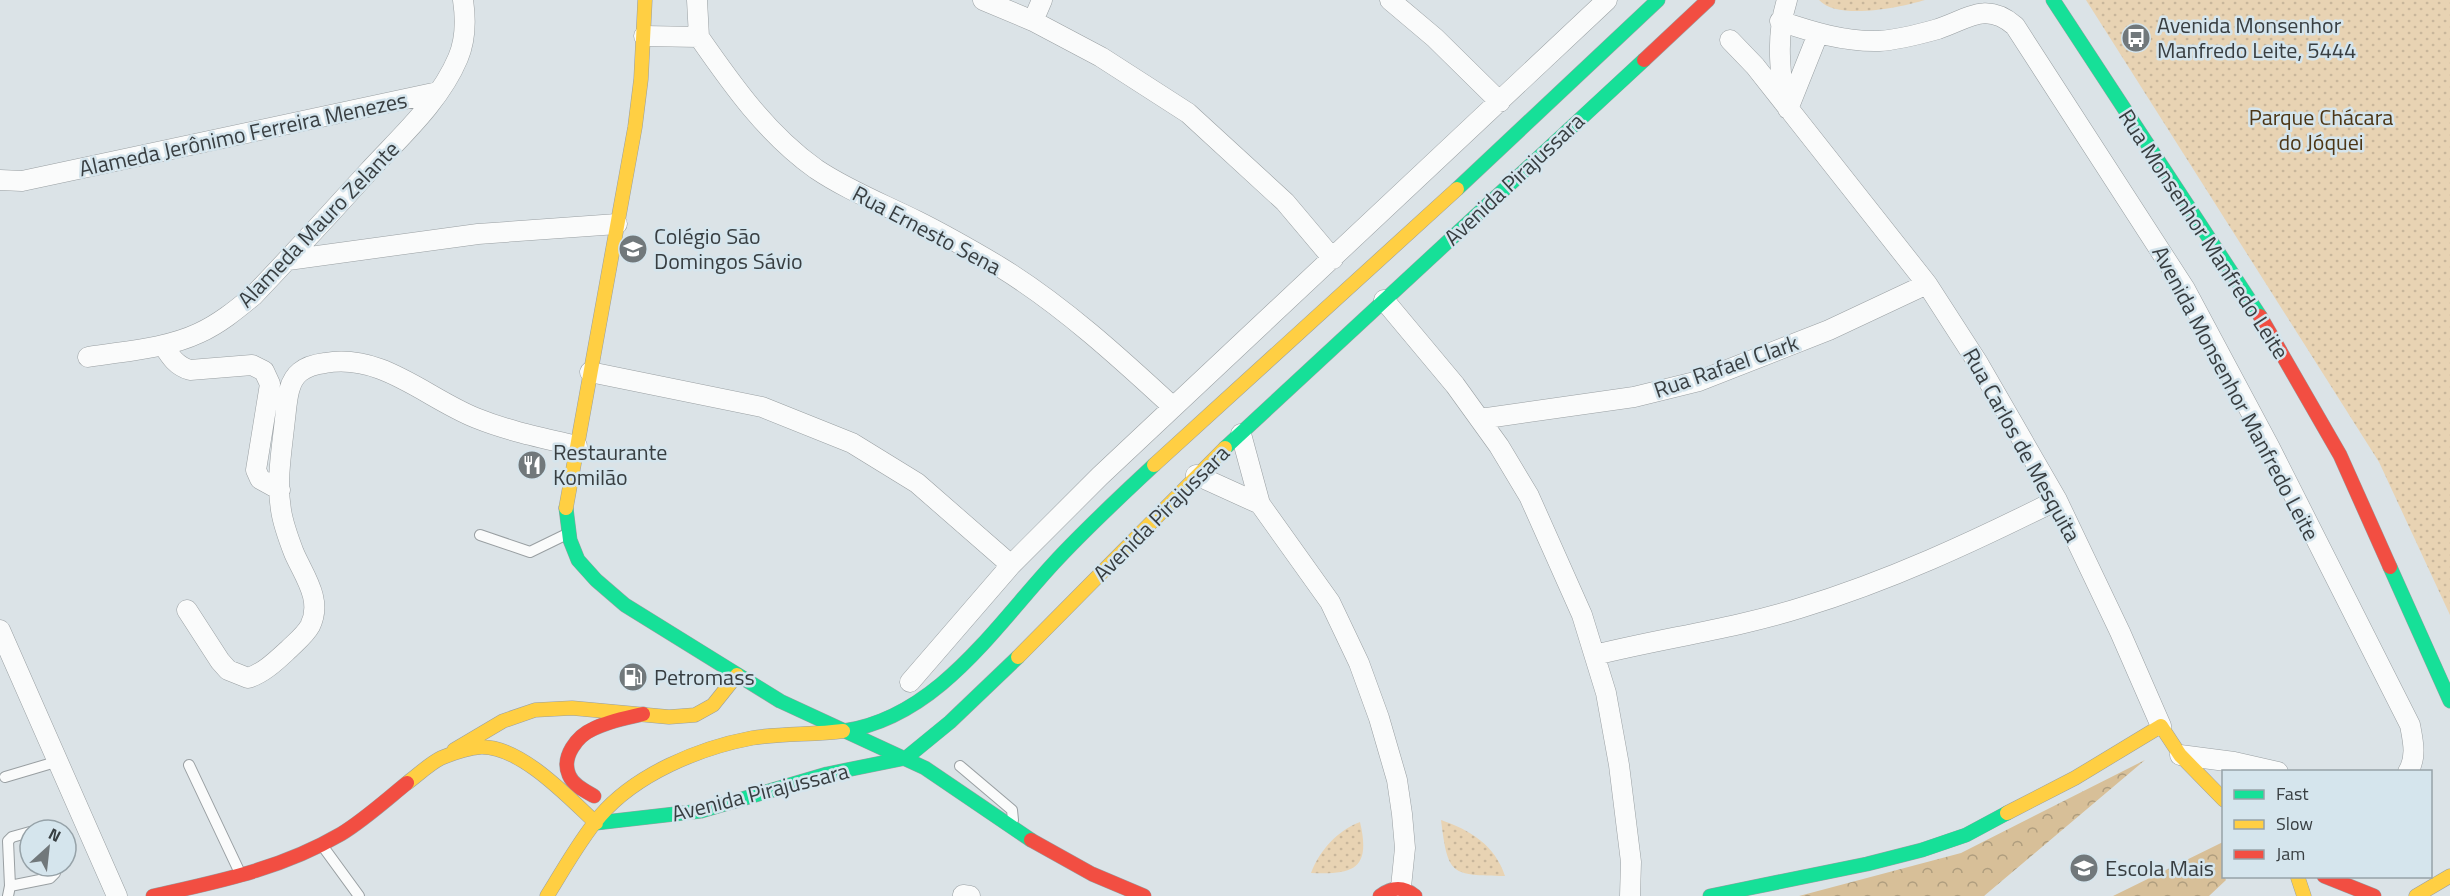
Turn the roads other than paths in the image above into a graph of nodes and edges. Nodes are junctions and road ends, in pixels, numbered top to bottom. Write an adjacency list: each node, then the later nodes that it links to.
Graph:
1 (463, 0): 18 (street, Alameda Mauro Zelante)
2 (645, 0): 15 (main road)
3 (697, 0): 16 (street)
4 (983, 0): 12 (street)
5 (1042, 0): 12 (street)
6 (1390, 0): 19 (street)
7 (1607, 0): 19 (street)
8 (1658, 0): 49 (main road, Avenida Pirajussara)
9 (1787, 0): 13 (street)
10 (2053, 0): 46 (main road, Rua Monsenhor Manfredo Leite)
11 (1698, 3): 26 (main road, Avenida Pirajussara)
12 (1033, 21): 23 (street)
13 (1780, 21): 14 (street); 20 (street)
14 (1818, 34): 20 (street); 56 (street, Avenida Monsenhor Manfredo Leite)
15 (644, 36): 16 (street); 22 (main road)
16 (699, 37): 30 (street, Rua Ernesto Sena)
17 (1730, 40): 20 (street, Rua Carlos de Mesquita)
18 (438, 92): 21 (street, Alameda Jerônimo Ferreira Menezes); 24 (street, Alameda Mauro Zelante)
19 (1500, 102): 23 (street)
20 (1786, 106): 25 (street, Rua Carlos de Mesquita)
21 (0, 180)
22 (617, 224): 24 (street); 29 (main road)
23 (1333, 259): 30 (street)
24 (288, 260): 27 (street, Alameda Mauro Zelante)
25 (1927, 284): 31 (street, Rua Rafael Clark); 36 (street, Rua Carlos de Mesquita)
26 (1384, 300): 31 (street); 32 (main road, Avenida Pirajussara)
27 (163, 345): 28 (street, Alameda Mauro Zelante); 35 (street)
28 (88, 357)
29 (590, 372): 33 (main road); 40 (street)
30 (1173, 407): 40 (street)
31 (1480, 419): 43 (street)
32 (1240, 434): 34 (main road, Avenida Pirajussara); 37 (street)
33 (577, 446): 35 (street); 38 (main road)
34 (1196, 475): 37 (street); 50 (main road, Avenida Pirajussara)
35 (280, 490): 41 (street)
36 (2057, 500): 43 (street); 48 (street, Rua Carlos de Mesquita)
37 (1260, 504): 74 (street)
38 (567, 534): 39 (lane); 44 (main road)
39 (480, 536)
40 (1011, 565): 45 (street)
41 (187, 610)
42 (0, 630): 54 (street)
43 (1595, 655): 82 (street)
44 (737, 675): 47 (main road); 49 (main road)
45 (910, 682)
46 (2450, 701)
47 (643, 714): 53 (main road); 62 (main road)
48 (2161, 726): 51 (main road, Rua Carlos de Mesquita); 83 (main road)
49 (849, 732): 52 (main road); 62 (main road, Avenida Pirajussara)
50 (928, 739): 52 (main road, Avenida Pirajussara); 59 (main road)
51 (2180, 755): 58 (street); 61 (main road, Rua Carlos de Mesquita)
52 (906, 758): 59 (main road); 63 (main road, Avenida Pirajussara)
53 (439, 759): 63 (main road); 66 (main road)
54 (59, 761): 60 (lane); 76 (street)
55 (189, 765): 67 (lane)
56 (2410, 765)
57 (960, 766): 64 (lane)
58 (2273, 770)
59 (938, 776): 64 (main road)
60 (5, 777)
61 (2222, 799)
62 (610, 805): 63 (main road, Avenida Pirajussara)
63 (596, 823): 79 (main road)
64 (1009, 826): 80 (main road)
65 (18, 835): 73 (lane)
66 (321, 845): 67 (main road); 78 (lane)
67 (242, 876): 77 (main road)
68 (2450, 876): 86 (main road)
69 (50, 878): 73 (lane)
70 (2297, 878): 84 (main road)
71 (2298, 878): 75 (main road)
72 (2329, 878): 85 (main road)
73 (9, 891)
74 (1408, 892): 81 (main road)
75 (2318, 894)
76 (117, 896)
77 (153, 896)
78 (359, 896)
79 (547, 896)
80 (1144, 896)
81 (1380, 896)
82 (1630, 896)
83 (1710, 896)
84 (2304, 896)
85 (2374, 896)
86 (2416, 896)

